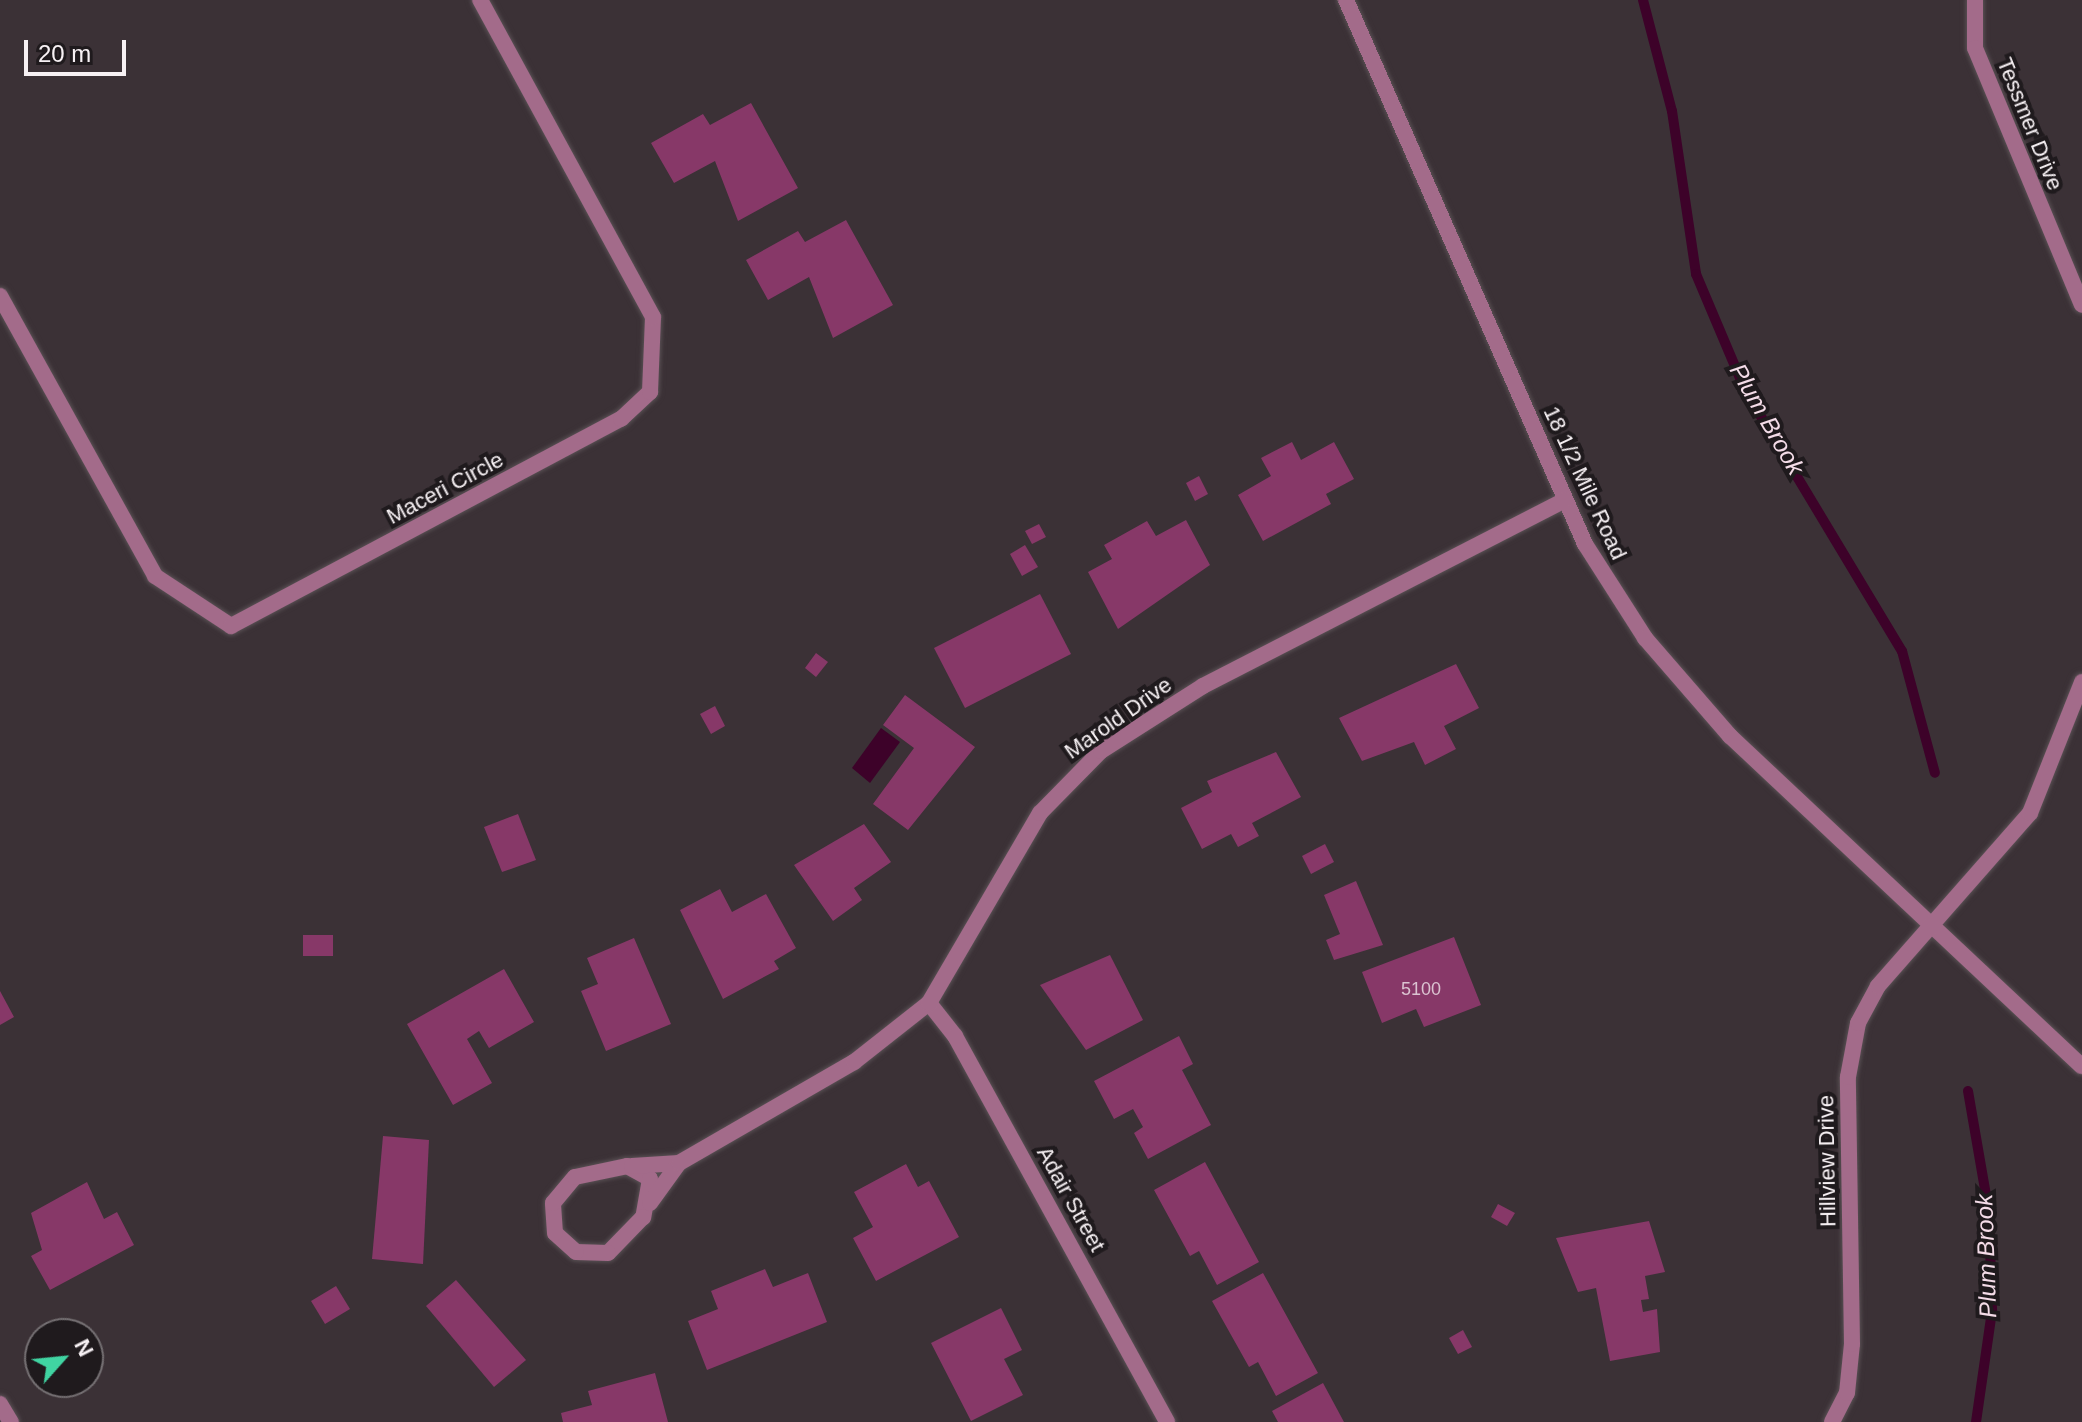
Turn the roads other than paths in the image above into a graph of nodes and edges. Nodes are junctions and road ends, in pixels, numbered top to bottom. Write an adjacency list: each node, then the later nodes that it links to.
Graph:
1 (480, 0): 4 (street, Maceri Circle)
2 (1346, 0): 6 (street, 18 1/2 Mile Road)
3 (1975, 0): 5 (street, Tessmer Drive)
4 (0, 296)
5 (2082, 305)
6 (1565, 500): 8 (street, 18 1/2 Mile Road); 9 (street, Marold Drive)
7 (2082, 682): 8 (street)
8 (1936, 925): 10 (street, 18 1/2 Mile Road); 17 (street, Hillview Drive)
9 (929, 1003): 11 (street, Marold Drive); 16 (street, Adair Street)
10 (2082, 1066)
11 (679, 1163): 12 (street, Marold Drive); 13 (street, Marold Drive)
12 (627, 1166): 13 (street); 13 (street, Marold Drive)
13 (650, 1203)
14 (0, 1404): 15 (street)
15 (11, 1422)
16 (1167, 1422)
17 (1832, 1422)

